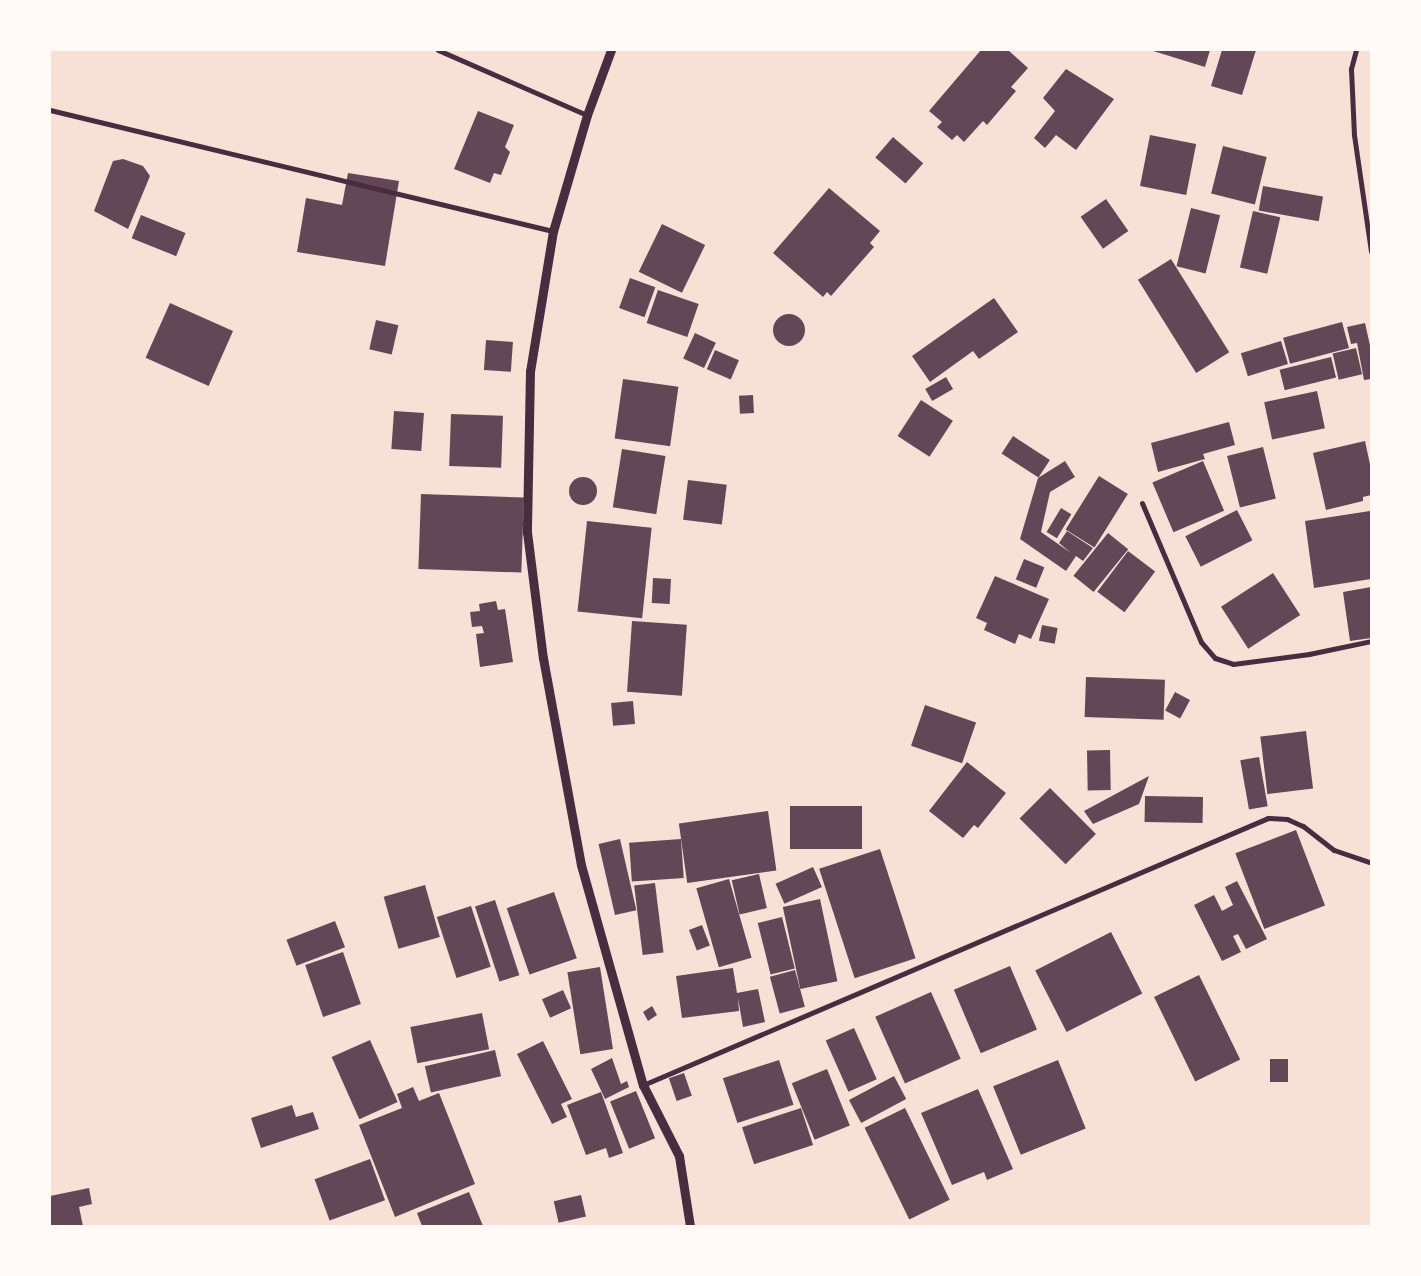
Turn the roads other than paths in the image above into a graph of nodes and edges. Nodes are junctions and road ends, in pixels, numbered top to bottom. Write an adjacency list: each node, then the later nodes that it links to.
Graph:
1 (438, 50): 5 (street)
2 (612, 50): 5 (street)
3 (1356, 50): 7 (street)
4 (50, 110): 6 (street)
5 (587, 115): 6 (street)
6 (553, 231): 11 (street)
7 (1371, 252)
8 (1142, 503): 9 (street)
9 (1371, 641)
10 (1371, 862): 11 (street)
11 (643, 1085): 12 (street)
12 (690, 1226)

